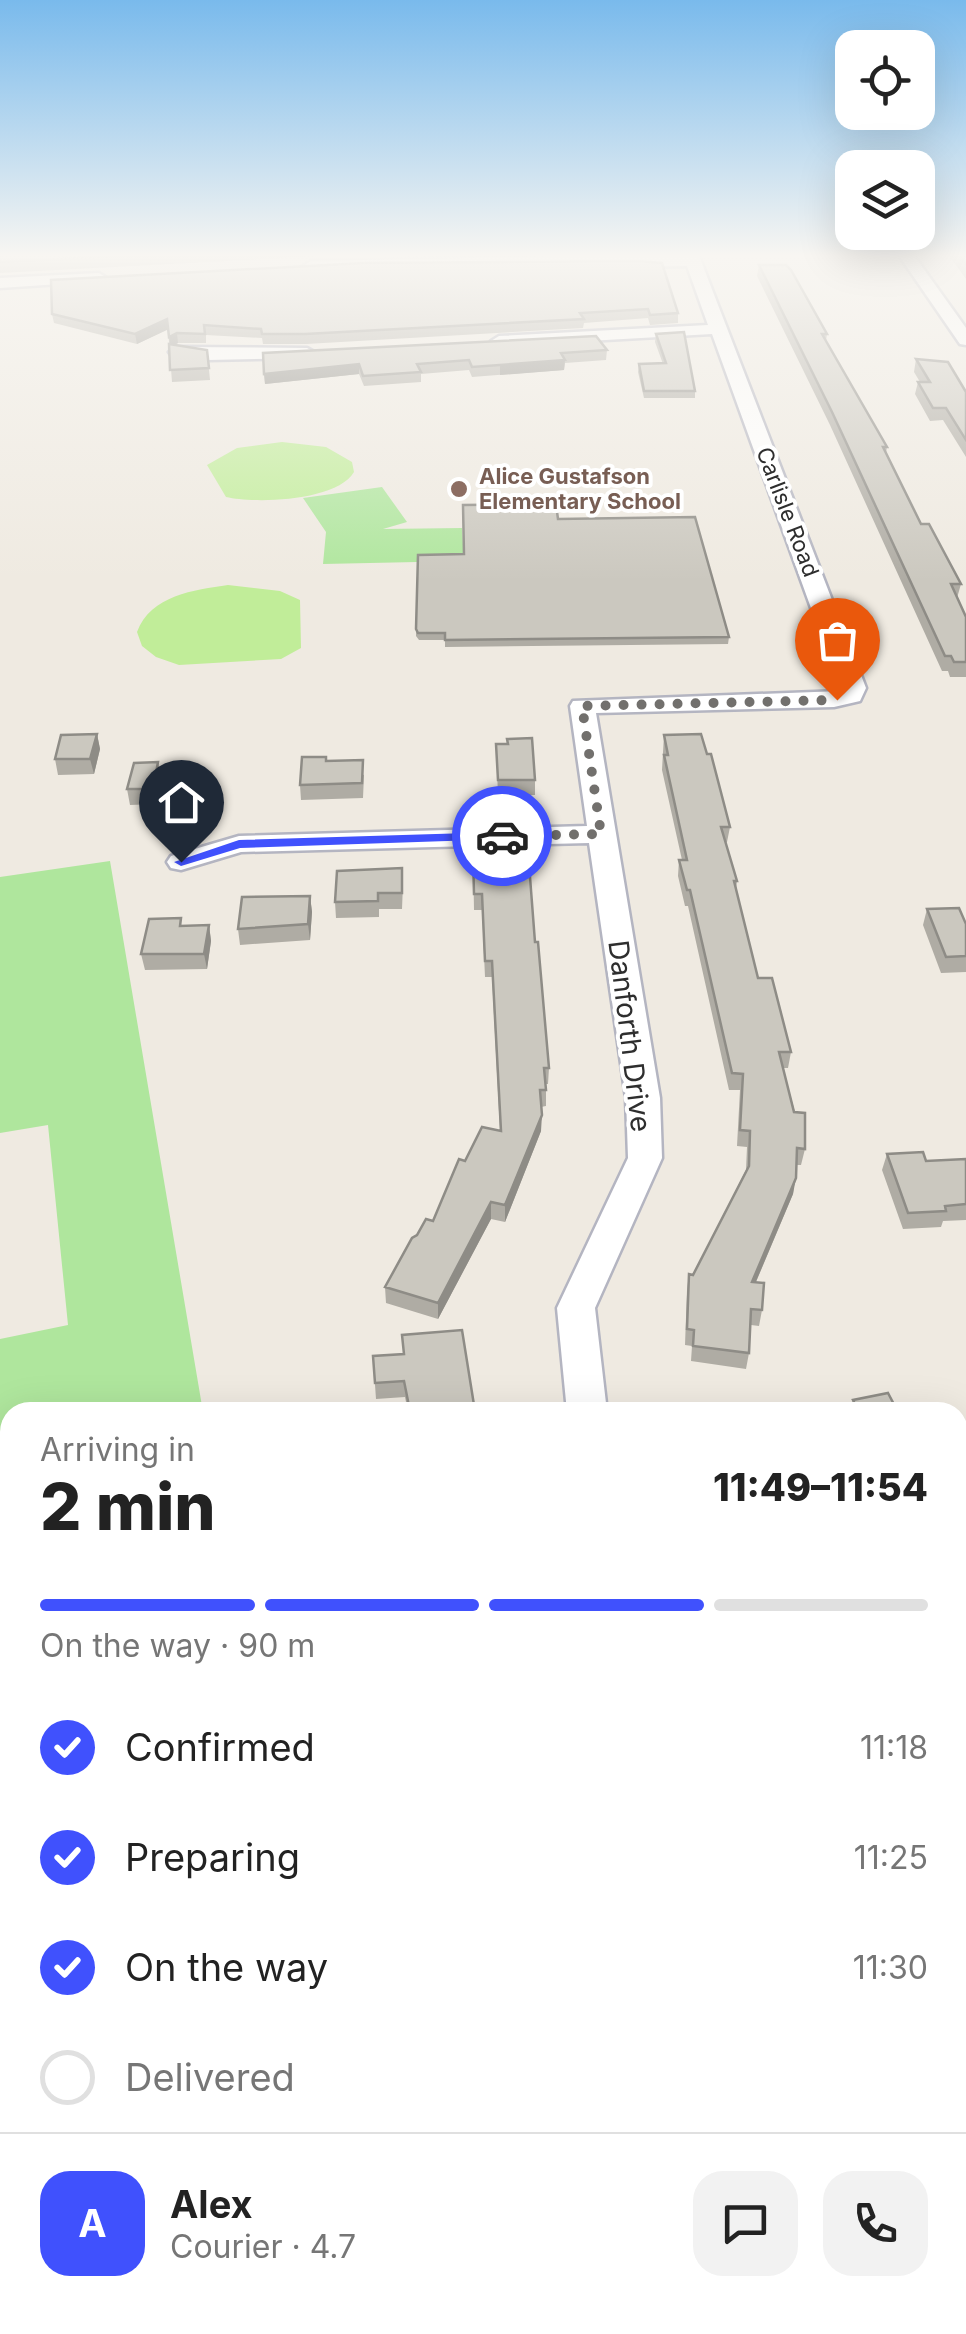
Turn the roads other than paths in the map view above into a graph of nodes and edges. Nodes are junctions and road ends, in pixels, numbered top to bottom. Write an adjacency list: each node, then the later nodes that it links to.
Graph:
1 (733, 363): 2 (street, Carlisle Road)
2 (582, 706): 3 (street, Danforth Drive)
3 (601, 834): 4 (street); 5 (street, Danforth Drive)
4 (181, 862)
5 (586, 1402)

